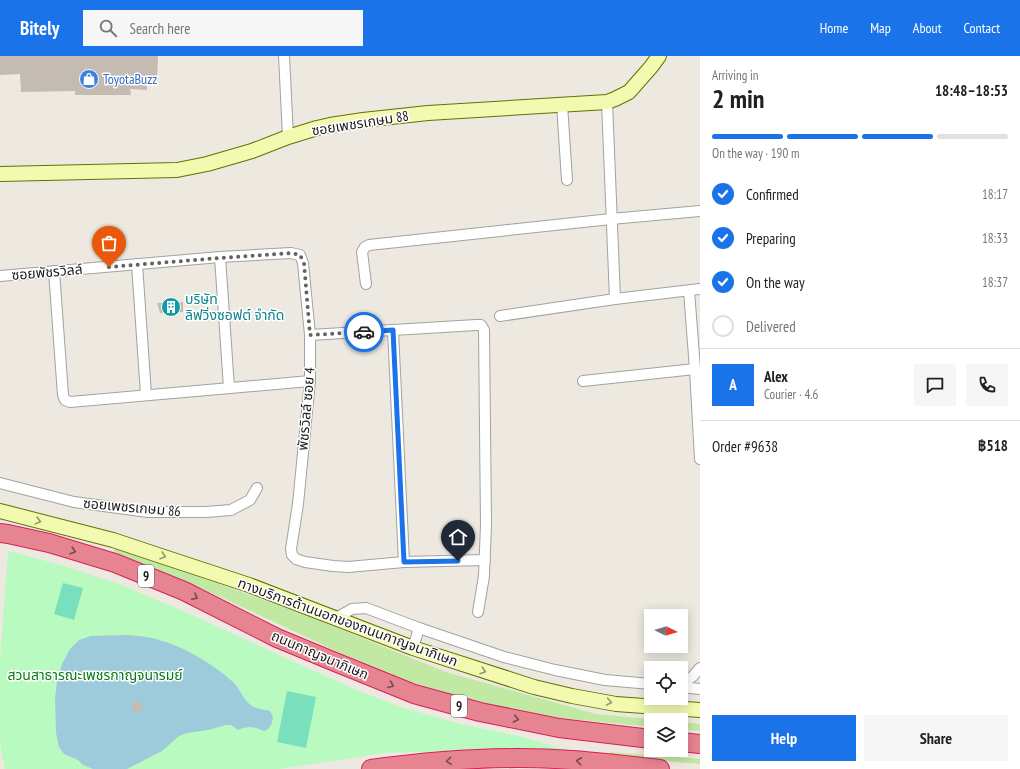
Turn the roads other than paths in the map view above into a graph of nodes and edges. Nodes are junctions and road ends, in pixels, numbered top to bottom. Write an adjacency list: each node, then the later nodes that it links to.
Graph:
1 (284, 56): 5 (street)
2 (659, 56): 3 (main road, ซอยเพชรเกษม 88)
3 (607, 102): 4 (main road, ซอยเพชรเกษม 88); 9 (street)
4 (562, 104): 5 (main road, ซอยเพชรเกษม 88); 7 (street)
5 (288, 137): 6 (main road, ซอยเพชรเกษม 88)
6 (0, 174)
7 (567, 180)
8 (700, 211): 9 (street)
9 (611, 220): 15 (street); 18 (street)
10 (220, 258): 11 (street, ซอยพัชรวิลล์); 12 (street, ซอยพัชรวิลล์); 25 (street)
11 (304, 263): 21 (street, พัชรวิลล์ ซอย 4)
12 (137, 264): 13 (street, ซอยพัชรวิลล์); 26 (street)
13 (54, 271): 14 (street, ซอยพัชรวิลล์); 26 (street)
14 (0, 276)
15 (366, 284)
16 (700, 289): 17 (street)
17 (688, 291): 18 (street); 22 (street)
18 (615, 299): 19 (street)
19 (500, 316)
20 (393, 330): 21 (street); 32 (street); 33 (street)
21 (310, 335): 23 (street, พัชรวิลล์ ซอย 4)
22 (697, 375): 24 (street); 27 (street)
23 (310, 381): 25 (street); 33 (street, พัชรวิลล์ ซอย 4)
24 (583, 381)
25 (229, 388): 26 (street)
26 (146, 395)
27 (700, 454)
28 (0, 483): 29 (street, ซอยเพชรเกษม 86)
29 (257, 488)
30 (0, 511): 35 (main road, ทางบริการด้านนอกของถนนกาญจนาภิเษก, one-way to 35)
31 (3, 533): 44 (highway, ถนนกาญจนาภิเษก / 9, one-way to 44)
32 (485, 560): 33 (street); 34 (street)
33 (404, 562)
34 (478, 612)
35 (336, 618): 36 (street); 37 (main road, ทางบริการด้านนอกของถนนกาญจนาภิเษก)
36 (419, 628): 37 (street); 40 (street)
37 (413, 648): 43 (main road, ทางบริการด้านนอกของถนนกาญจนาภิเษก, one-way to 43)
38 (700, 668): 39 (street)
39 (688, 680)
40 (644, 683)
41 (688, 687): 42 (street)
42 (700, 689)
43 (700, 710)
44 (644, 738)
45 (688, 743): 46 (highway)
46 (700, 744)
47 (371, 769): 48 (highway, one-way to 47)
48 (660, 769)

